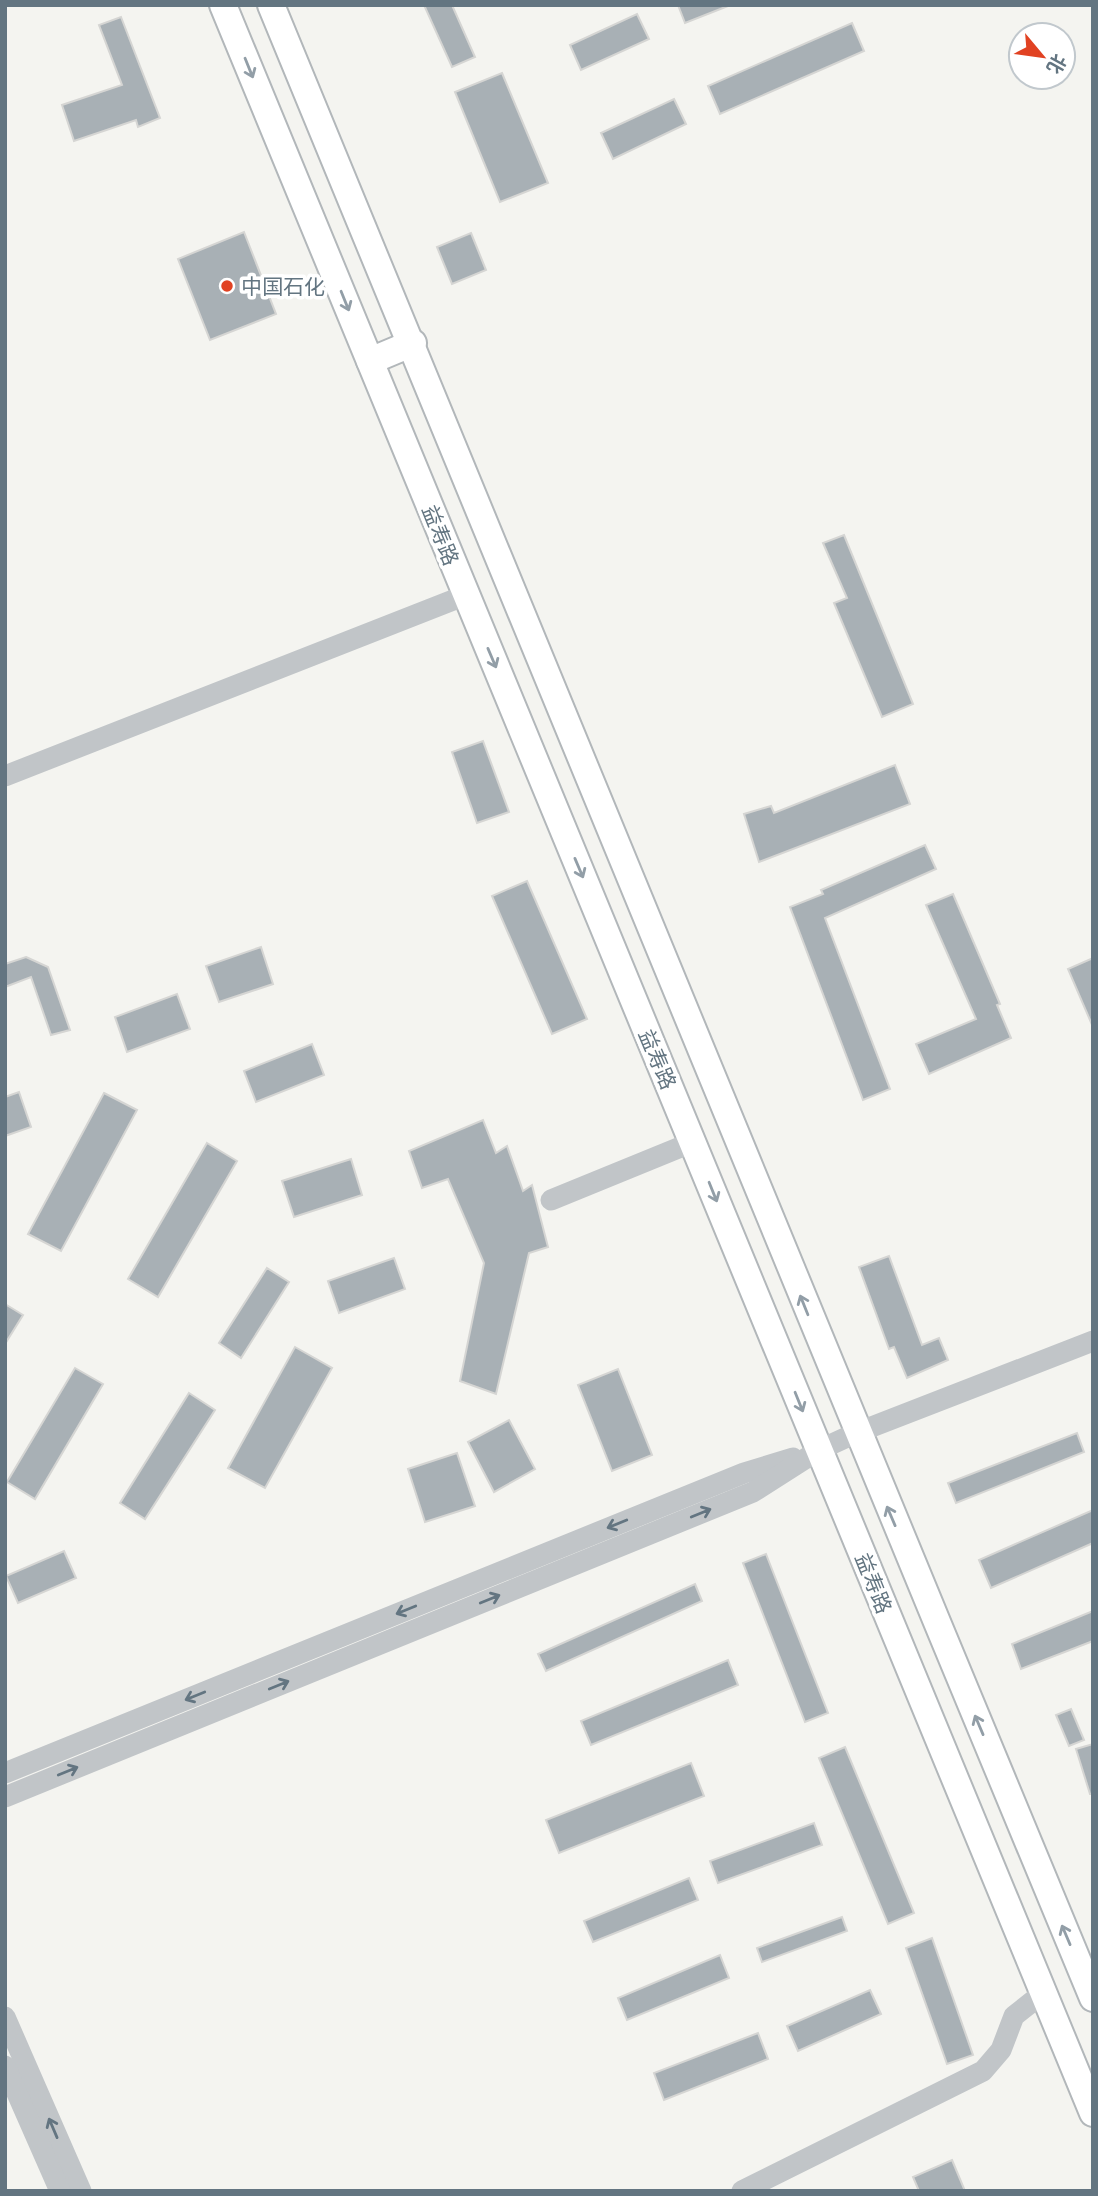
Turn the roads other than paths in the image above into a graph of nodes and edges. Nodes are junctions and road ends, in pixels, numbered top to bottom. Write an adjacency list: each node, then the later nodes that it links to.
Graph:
1 (223, 5): 4 (main road, 益寿路, one-way to 4)
2 (271, 5): 3 (main road, 益寿路)
3 (413, 343): 4 (main road); 10 (main road, 益寿路, one-way to 3)
4 (370, 361): 5 (main road, 益寿路)
5 (466, 595): 6 (street); 7 (main road, 益寿路, one-way to 7)
6 (5, 776)
7 (693, 1142): 8 (street); 11 (main road, 益寿路, one-way to 11)
8 (551, 1200)
9 (1093, 1341): 10 (street)
10 (856, 1433): 11 (street); 15 (main road, 益寿路, one-way to 10)
11 (819, 1450): 12 (street, one-way to 12); 13 (street, one-way to 11); 14 (main road, 益寿路)
12 (5, 1773)
13 (5, 1797)
14 (1043, 1993): 18 (main road, 益寿路); 21 (street)
15 (1093, 1998)
16 (5, 2017): 20 (street, one-way to 16)
17 (5, 2066): 19 (street)
18 (1093, 2113)
19 (60, 2191)
20 (81, 2191)
21 (742, 2191)

